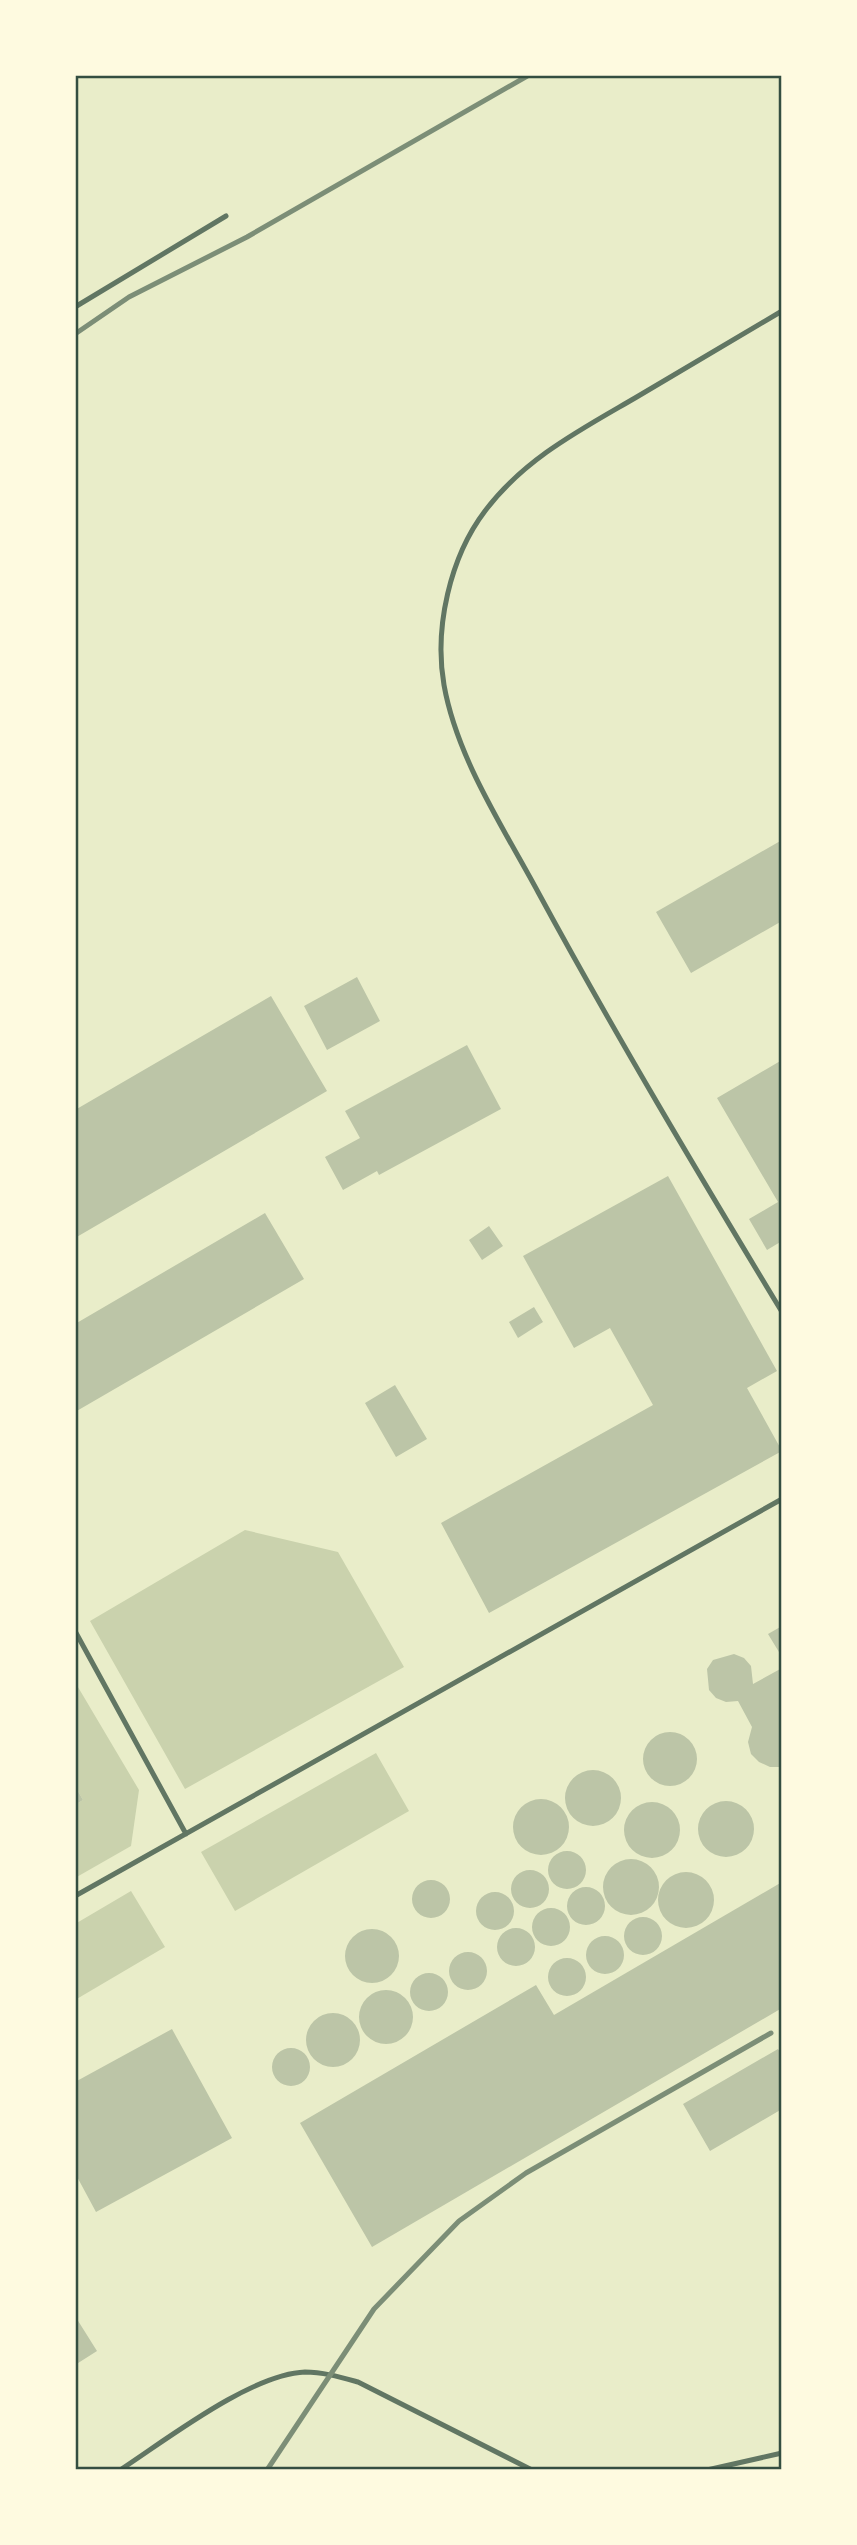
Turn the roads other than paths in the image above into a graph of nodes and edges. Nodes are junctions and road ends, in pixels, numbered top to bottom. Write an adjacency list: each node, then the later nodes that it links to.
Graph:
1 (226, 216): 2 (lane)
2 (75, 307)
3 (782, 311): 4 (lane)
4 (782, 1312)
5 (782, 1499): 7 (lane)
6 (75, 1631): 7 (lane)
7 (186, 1834): 8 (lane)
8 (75, 1896)
9 (782, 2453): 12 (lane)
10 (120, 2470): 11 (lane)
11 (532, 2470)
12 (707, 2470)

